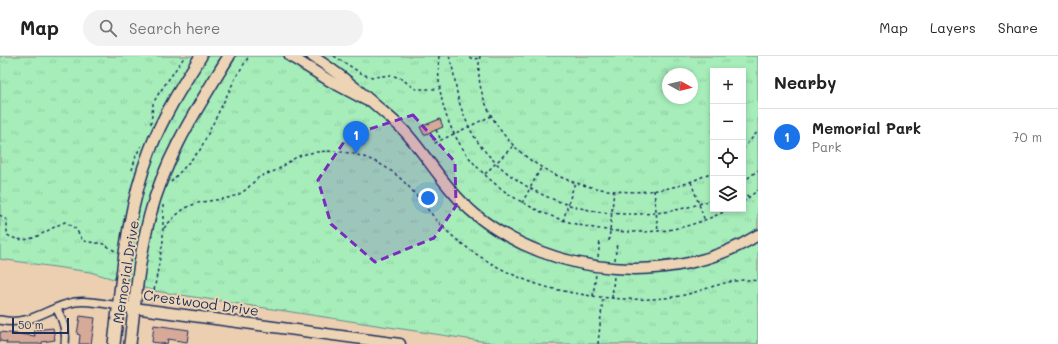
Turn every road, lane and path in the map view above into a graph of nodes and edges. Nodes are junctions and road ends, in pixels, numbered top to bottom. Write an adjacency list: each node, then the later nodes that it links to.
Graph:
1 (201, 56): 63 (main road, Memorial Drive)
2 (229, 56): 65 (main road, Memorial Drive)
3 (249, 56): 30 (path)
4 (290, 56): 12 (street)
5 (312, 56): 12 (street)
6 (334, 56): 11 (path)
7 (439, 56): 11 (path)
8 (449, 56): 14 (path)
9 (480, 57): 10 (path); 13 (path)
10 (469, 58)
11 (440, 89): 18 (path)
12 (372, 102): 57 (street)
13 (491, 116): 14 (path); 20 (path)
14 (470, 126): 18 (path); 22 (path)
15 (436, 130): 19 (path)
16 (430, 132): 19 (path)
17 (758, 133): 21 (path)
18 (454, 134): 19 (path); 26 (path)
19 (441, 140)
20 (513, 146): 22 (path); 23 (path)
21 (746, 146)
22 (497, 162): 26 (path); 31 (path)
23 (542, 168): 28 (path); 31 (path)
24 (758, 170): 27 (path)
25 (710, 172): 29 (path)
26 (485, 174): 39 (path)
27 (746, 180)
28 (575, 182): 32 (path); 41 (path)
29 (690, 182): 33 (path); 42 (path)
30 (169, 187)
31 (531, 187): 39 (path); 41 (path)
32 (614, 190): 33 (path); 45 (path)
33 (654, 190): 44 (path)
34 (758, 190): 36 (path)
35 (746, 194): 36 (path)
36 (749, 198): 38 (path)
37 (710, 200): 42 (path)
38 (746, 200)
39 (522, 203): 47 (path)
40 (164, 204): 49 (path)
41 (569, 204): 45 (path); 47 (path)
42 (699, 204): 44 (path); 48 (path)
43 (724, 212): 48 (path)
44 (657, 213): 45 (path); 51 (path)
45 (611, 214): 50 (path)
46 (0, 215): 56 (path)
47 (563, 221): 50 (path)
48 (705, 221): 51 (path)
49 (164, 228): 60 (path); 66 (path)
50 (610, 231): 51 (path); 54 (path)
51 (658, 231)
52 (758, 235): 58 (street)
53 (600, 241): 57 (path)
54 (609, 241)
55 (617, 242): 58 (path)
56 (115, 251)
57 (597, 266): 58 (street); 60 (path)
58 (615, 268): 62 (path)
59 (758, 281): 62 (path)
60 (593, 296): 61 (path)
61 (603, 298): 62 (path); 72 (path)
62 (612, 298)
63 (119, 306): 64 (street, Crestwood Drive); 65 (street, Crestwood Drive); 69 (main road, Memorial Drive)
64 (57, 308): 67 (street, Crestwood Drive); 68 (street)
65 (134, 308): 66 (street, Crestwood Drive); 70 (main road, Memorial Drive)
66 (151, 309): 71 (street, Crestwood Drive)
67 (0, 320)
68 (65, 344)
69 (114, 344)
70 (130, 344)
71 (400, 344)
72 (598, 344)

